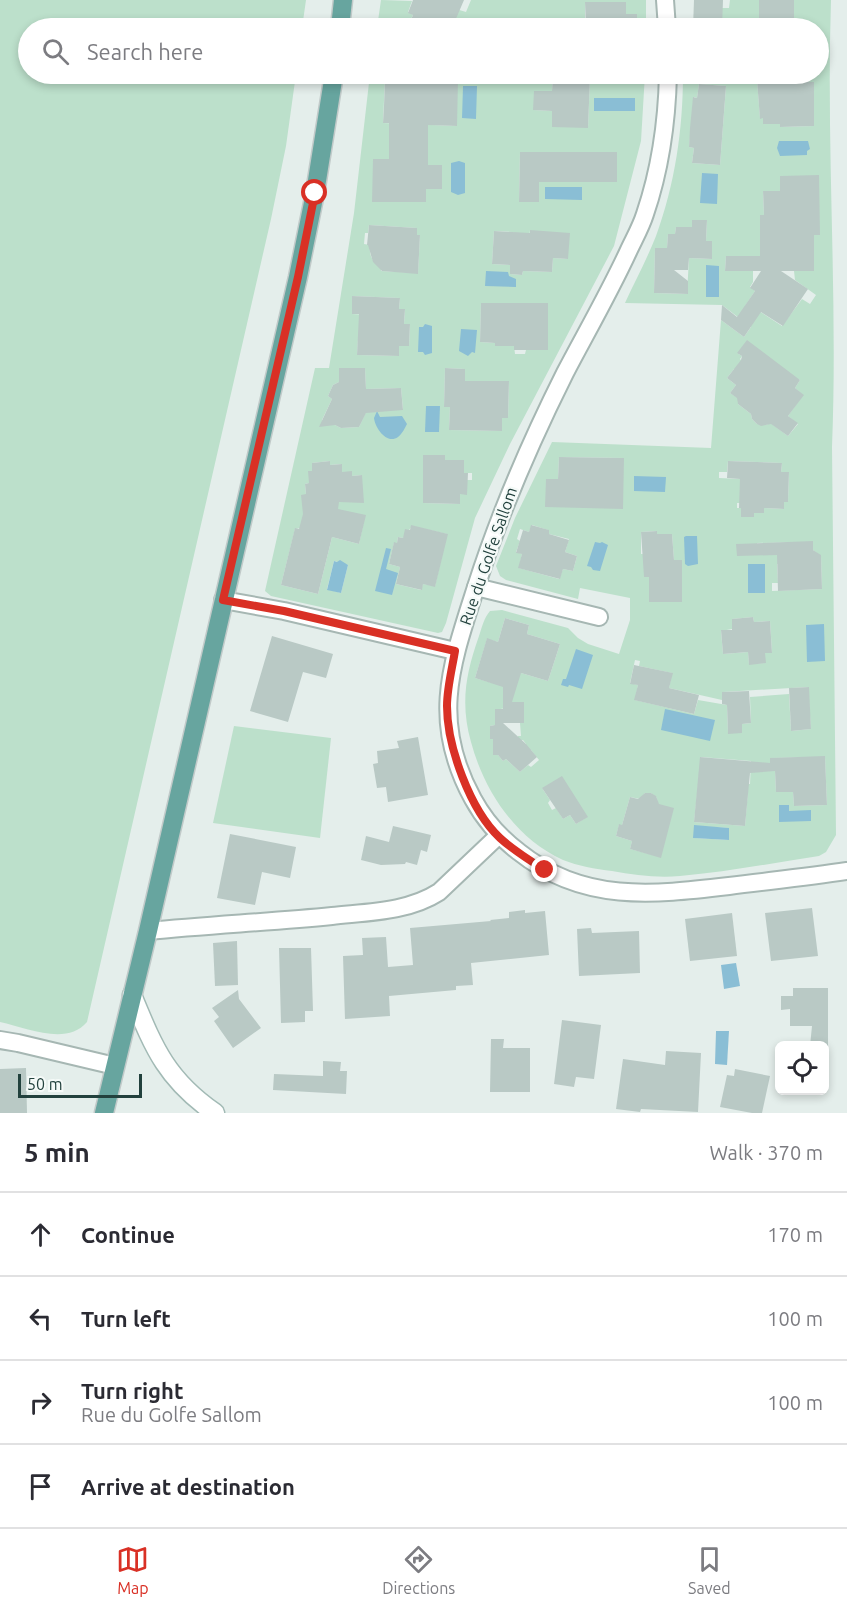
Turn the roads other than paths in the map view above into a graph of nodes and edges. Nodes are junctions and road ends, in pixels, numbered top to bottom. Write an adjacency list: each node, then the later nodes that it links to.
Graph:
1 (343, 0): 3 (main road)
2 (665, 0): 4 (street)
3 (341, 18)
4 (666, 18)
5 (332, 84): 8 (main road)
6 (668, 84): 7 (street, Rue du Golfe Sallom)
7 (476, 587): 9 (street); 10 (street, Rue du Golfe Sallom)
8 (223, 600): 10 (street); 13 (main road)
9 (599, 617)
10 (455, 651): 11 (street, Rue du Golfe Sallom)
11 (498, 836): 12 (street, Rue du Golfe Sallom); 13 (street)
12 (847, 871)
13 (148, 931): 14 (main road)
14 (132, 995): 16 (main road); 18 (main road)
15 (0, 1040): 16 (street)
16 (115, 1066): 17 (main road)
17 (104, 1113)
18 (215, 1113)

